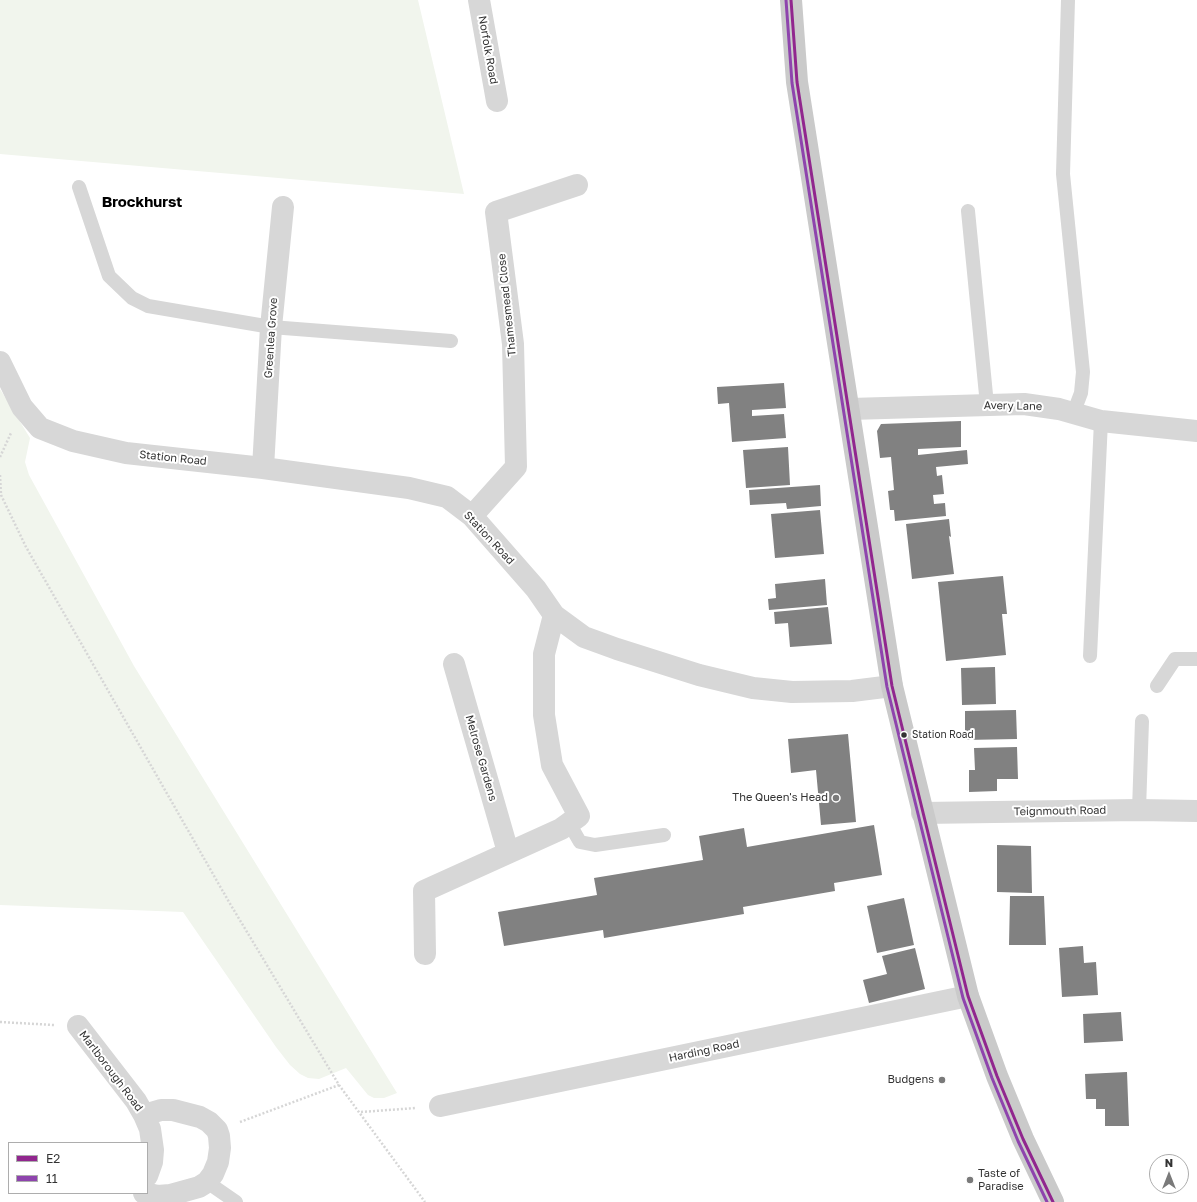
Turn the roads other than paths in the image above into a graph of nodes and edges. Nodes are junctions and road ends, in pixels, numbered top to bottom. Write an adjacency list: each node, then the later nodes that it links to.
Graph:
1 (479, 0): 4 (street, Norfolk Road)
2 (791, 0): 13 (main road)
3 (1068, 0): 14 (lane)
4 (497, 101)
5 (578, 185): 18 (street, Thamesmead Close)
6 (79, 187): 9 (lane)
7 (283, 207): 9 (street, Greenlea Grove)
8 (968, 211): 12 (lane)
9 (271, 327): 10 (lane); 17 (street, Greenlea Grove)
10 (451, 341)
11 (0, 362): 17 (street, Station Road)
12 (987, 405): 13 (street, Avery Lane); 14 (street, Avery Lane)
13 (850, 409): 23 (main road)
14 (1073, 414): 15 (street, Avery Lane)
15 (1101, 421): 16 (street, Avery Lane); 20 (lane)
16 (1197, 431)
17 (263, 468): 18 (street, Station Road)
18 (472, 516): 19 (street, Station Road)
19 (554, 615): 23 (street, Station Road); 29 (street)
20 (1090, 656)
21 (1197, 659): 24 (lane)
22 (454, 664): 31 (street, Melrose Gardens)
23 (892, 686): 28 (main road)
24 (1157, 686)
25 (1142, 721): 26 (lane)
26 (1139, 810): 27 (street, Teignmouth Road); 28 (street, Teignmouth Road)
27 (1197, 811)
28 (922, 813): 33 (main road)
29 (569, 823): 30 (lane); 31 (street)
30 (664, 835)
31 (508, 852): 32 (street)
32 (425, 954)
33 (968, 996): 35 (street, Harding Road); 41 (main road)
34 (78, 1026): 36 (street, Marlborough Road)
35 (440, 1106)
36 (144, 1115): 37 (street, Marlborough Road); 38 (street, Marlborough Road)
37 (148, 1173)
38 (208, 1182): 39 (street); 40 (lane)
39 (148, 1194)
40 (236, 1202)
41 (1053, 1202)

